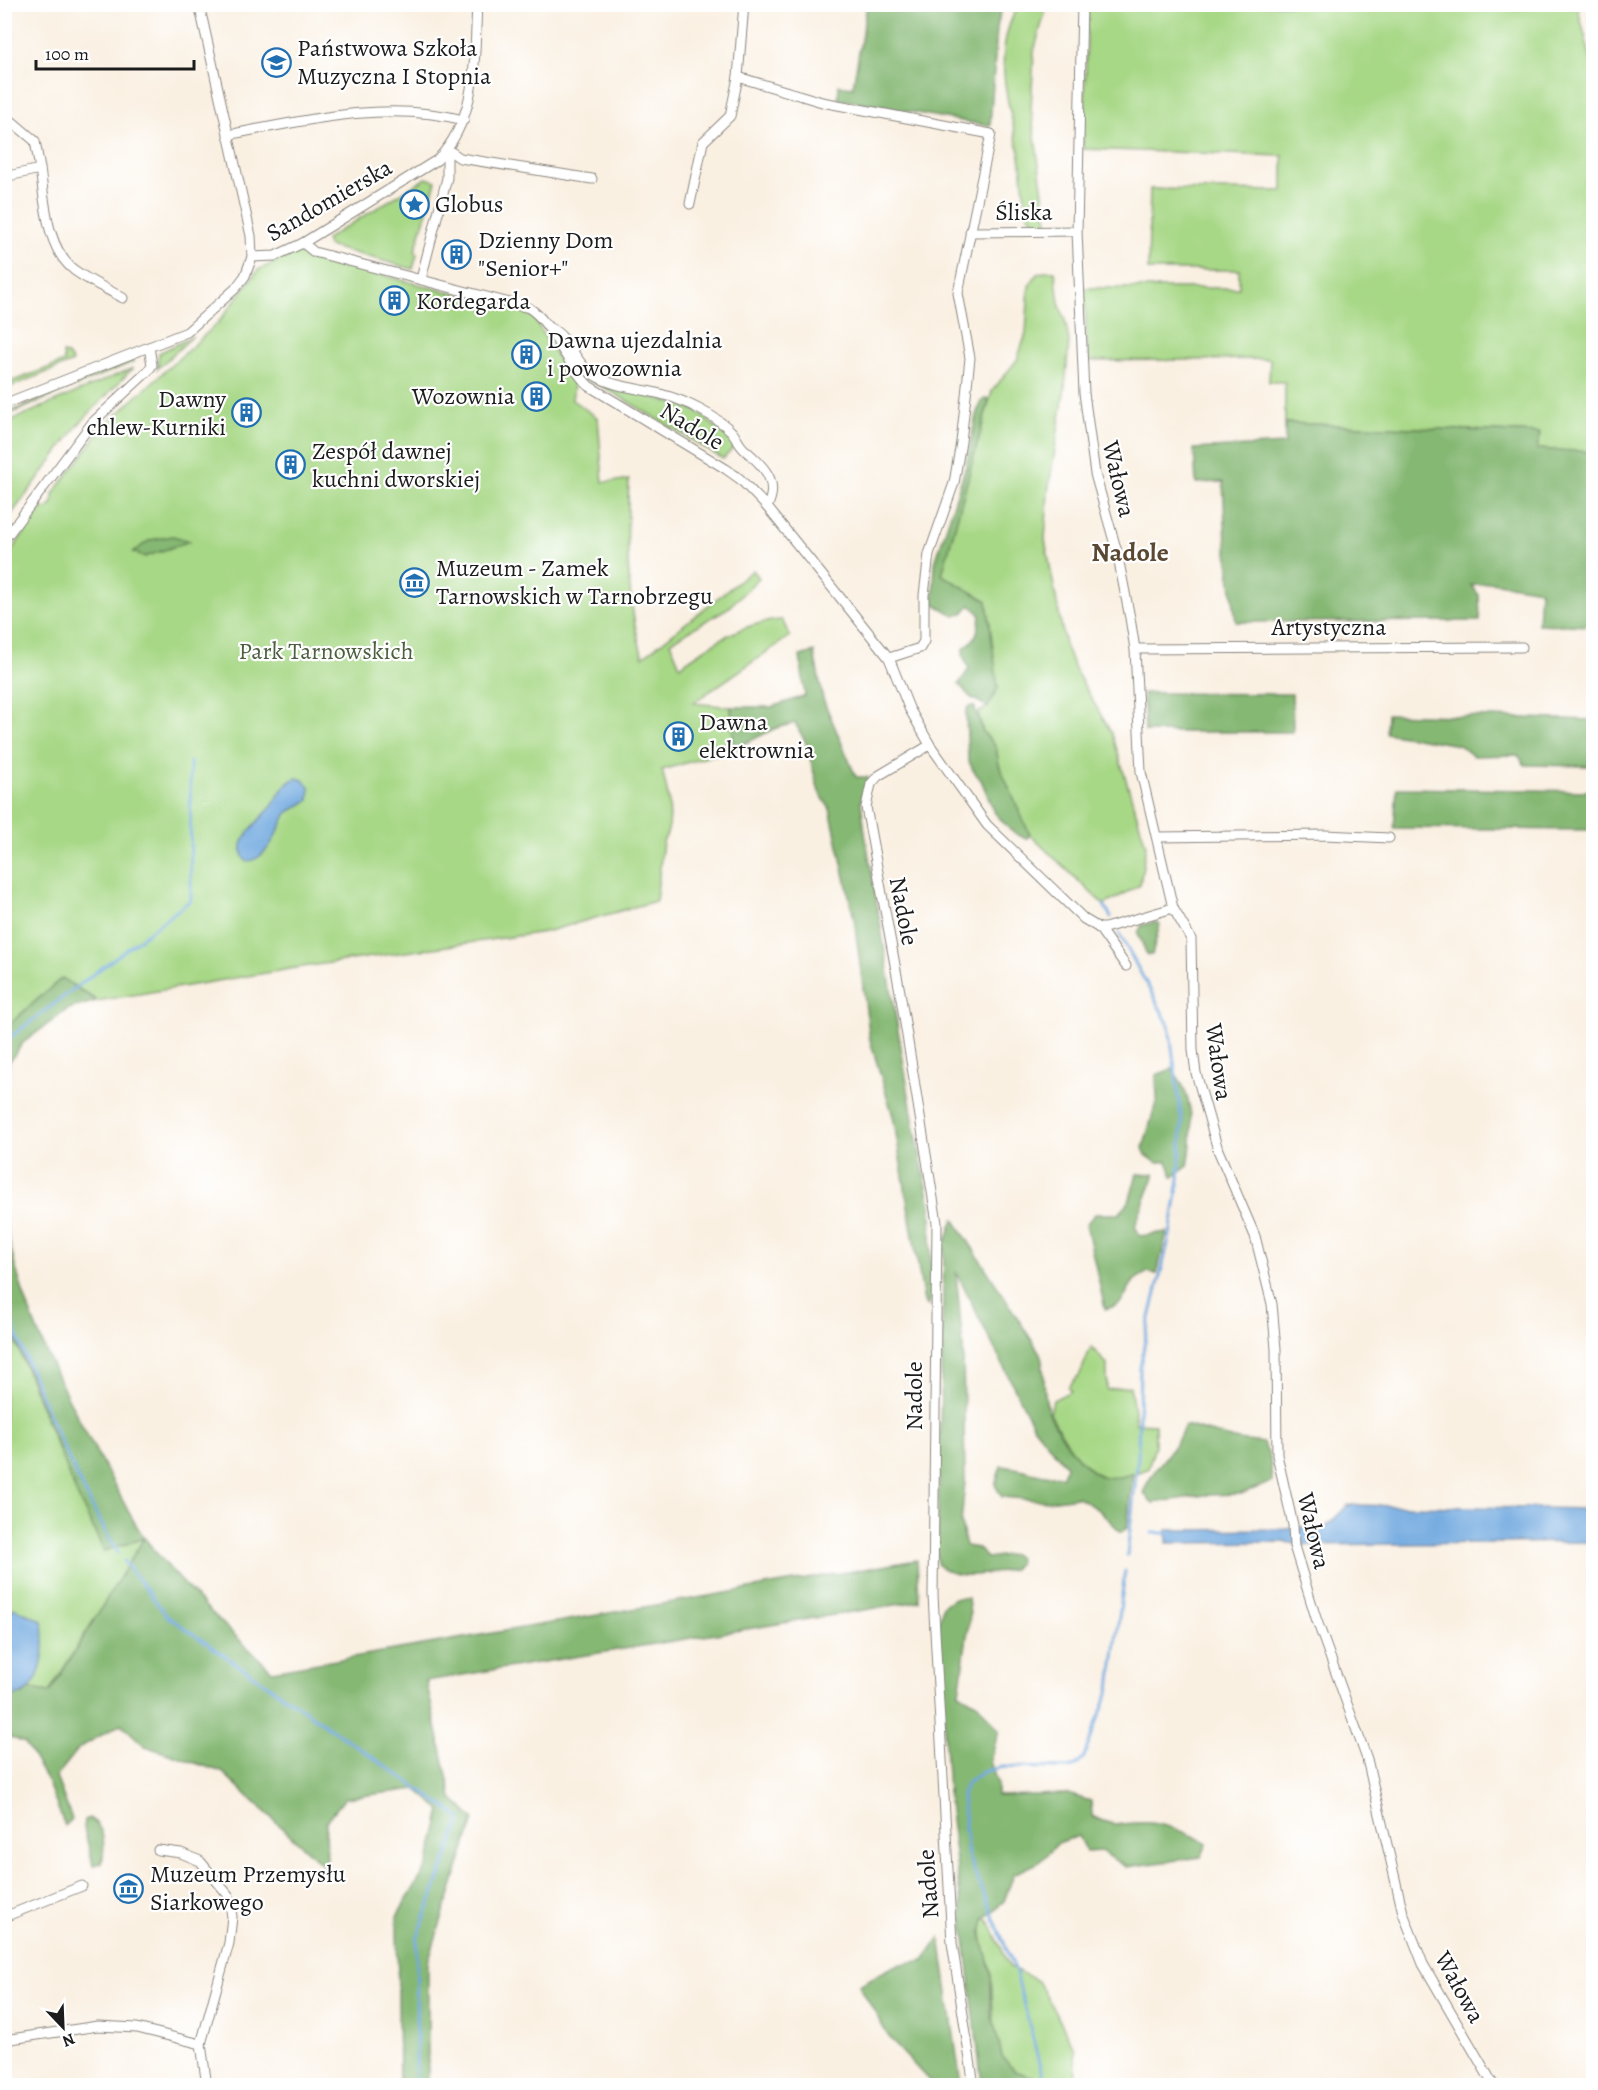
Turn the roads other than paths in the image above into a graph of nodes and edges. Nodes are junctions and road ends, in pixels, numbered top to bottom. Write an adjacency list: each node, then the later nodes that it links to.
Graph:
1 (199, 4): 8 (street)
2 (477, 4): 7 (street, Sandomierska)
3 (744, 4): 5 (street)
4 (1082, 4): 14 (street, Wałowa)
5 (738, 77): 13 (street); 15 (street)
6 (4, 93): 10 (street)
7 (464, 120): 8 (street); 9 (street, Sandomierska)
8 (228, 135): 17 (street)
9 (447, 149): 12 (street); 16 (street, Sandomierska); 18 (street, Sandomierska)
10 (40, 169): 11 (street); 19 (street)
11 (4, 177)
12 (592, 178)
13 (690, 204)
14 (1077, 231): 15 (street, Śliska); 26 (street, Wałowa)
15 (970, 232): 27 (street)
16 (303, 243): 17 (street, Sandomierska); 18 (street, Nadole)
17 (252, 256): 21 (street, Sandomierska)
18 (421, 279): 20 (street, Nadole)
19 (123, 298)
20 (548, 327): 23 (street, Nadole); 23 (street)
21 (149, 347): 22 (street, Sandomierska); 24 (street)
22 (4, 405)
23 (767, 507): 27 (street, Nadole)
24 (4, 540)
25 (1522, 647): 26 (street, Artystyczna)
26 (1135, 649): 29 (street, Wałowa)
27 (889, 658): 28 (street, Nadole)
28 (930, 745): 32 (street, Nadole); 40 (street, Nadole)
29 (1157, 837): 30 (street); 31 (street, Wałowa)
30 (1389, 838)
31 (1173, 908): 32 (street); 41 (street, Wałowa)
32 (1099, 928): 33 (street, Nadole)
33 (1126, 966)
34 (158, 1850): 38 (street)
35 (82, 1886): 36 (street)
36 (4, 1917)
37 (4, 2040): 38 (street)
38 (201, 2044): 39 (street)
39 (207, 2085)
40 (974, 2085)
41 (1494, 2085)

